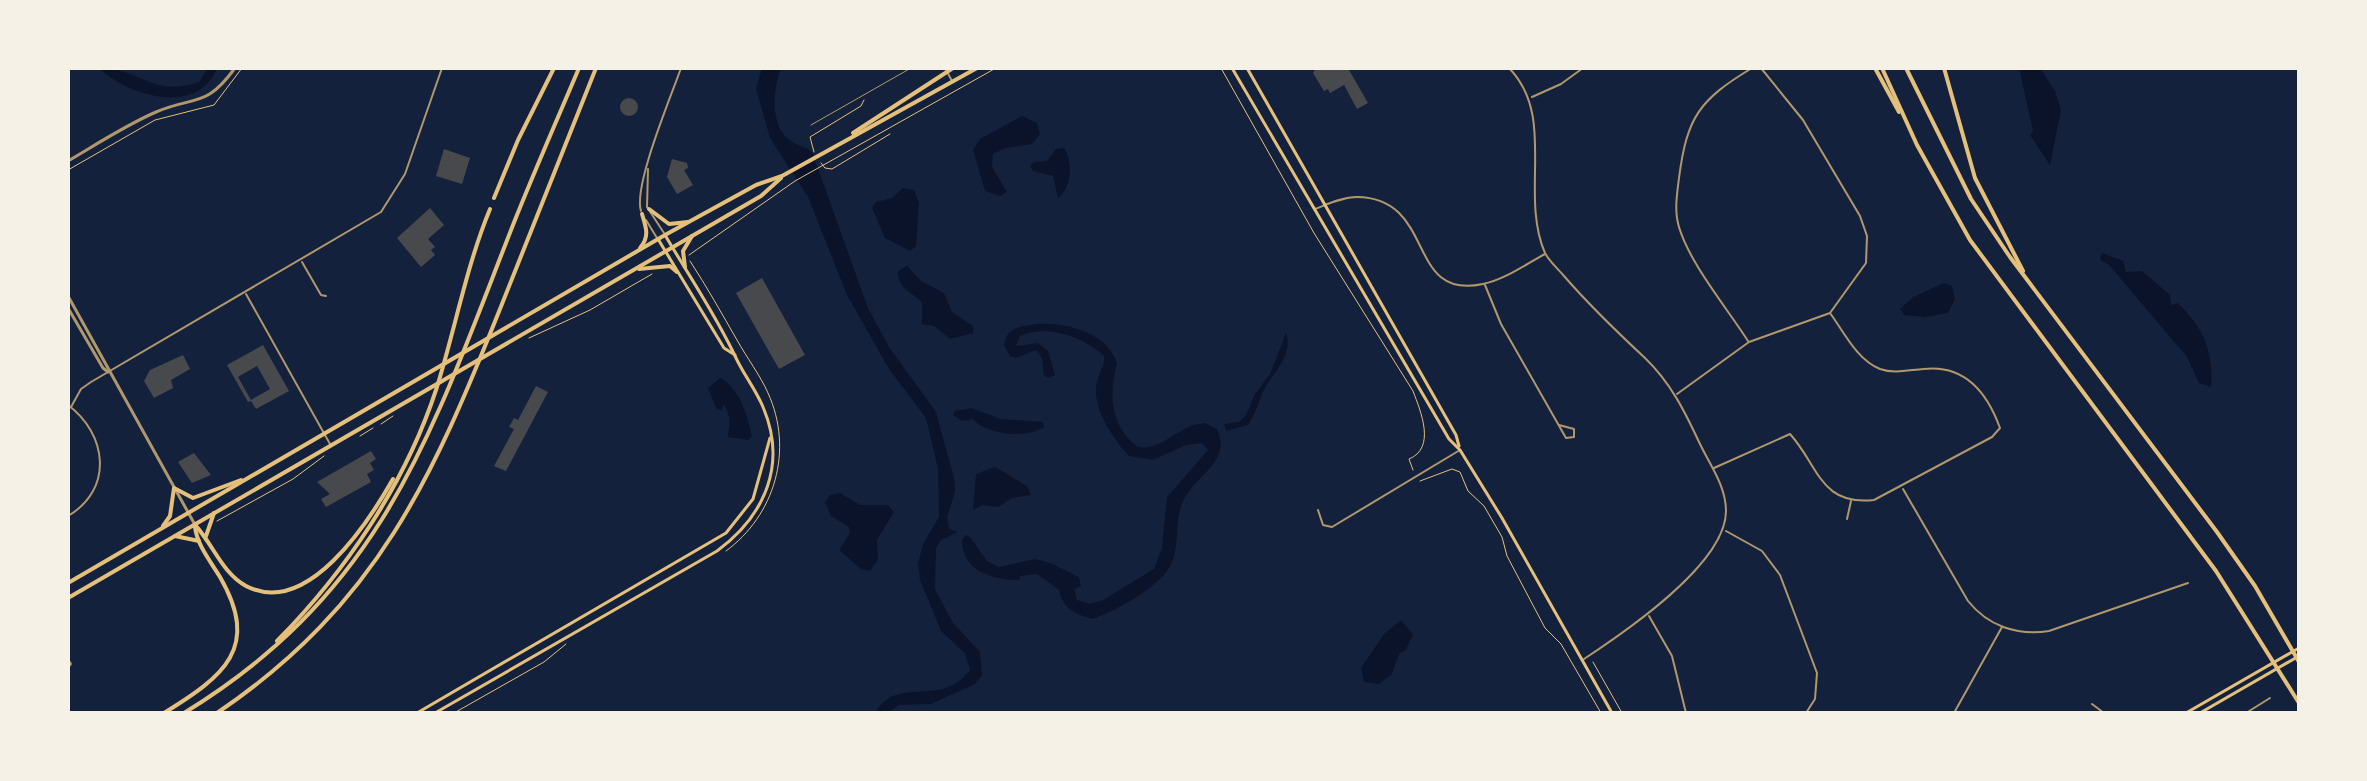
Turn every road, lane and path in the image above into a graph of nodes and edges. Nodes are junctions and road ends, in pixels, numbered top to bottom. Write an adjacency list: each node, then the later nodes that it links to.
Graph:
1 (235, 68): 32 (street)
2 (242, 68): 35 (path)
3 (554, 68): 37 (main road)
4 (579, 68): 108 (main road)
5 (596, 68): 115 (main road)
6 (681, 68): 33 (street)
7 (911, 68): 25 (lane)
8 (953, 68): 23 (main road)
9 (977, 68): 24 (main road)
10 (996, 68): 28 (path)
11 (1221, 68): 79 (path)
12 (1232, 68): 41 (main road)
13 (1247, 68): 38 (main road)
14 (1509, 68): 26 (street)
15 (1583, 68): 26 (street)
16 (1752, 68): 64 (street)
17 (1761, 68): 62 (street)
18 (1875, 68): 29 (main road)
19 (1882, 68): 29 (main road)
20 (1906, 68): 60 (main road)
21 (1944, 68): 60 (main road)
22 (442, 69): 51 (street)
23 (946, 70): 24 (street); 31 (main road)
24 (953, 82): 31 (main road)
25 (863, 96): 27 (lane); 30 (path)
26 (1530, 98): 50 (street)
27 (811, 125)
28 (890, 131): 34 (path); 96 (path)
29 (1917, 145): 111 (main road)
30 (811, 146)
31 (828, 149): 36 (main road)
32 (68, 161)
33 (648, 167): 40 (street); 42 (street)
34 (823, 167)
35 (68, 170)
36 (782, 176): 43 (main road); 45 (main road)
37 (494, 198)
38 (1324, 206): 41 (street); 56 (street); 76 (main road)
39 (490, 209): 75 (main road)
40 (649, 209): 43 (main road); 44 (street)
41 (1314, 209): 76 (main road)
42 (642, 214): 46 (street); 49 (main road)
43 (690, 221): 44 (main road)
44 (665, 235): 46 (main road); 47 (main road)
45 (692, 236): 47 (main road); 52 (main road)
46 (658, 239): 48 (main road); 49 (main road)
47 (672, 247): 48 (main road); 52 (main road)
48 (665, 251): 54 (main road); 55 (main road)
49 (637, 252): 71 (main road)
50 (1545, 254): 56 (street); 67 (street)
51 (301, 260): 57 (street); 59 (street)
52 (685, 267): 65 (main road)
53 (663, 268): 63 (path)
54 (633, 270): 55 (main road); 74 (main road)
55 (677, 272): 65 (main road)
56 (1485, 284): 70 (street)
57 (245, 293): 66 (street); 71 (street)
58 (68, 296): 66 (street)
59 (326, 296)
60 (2040, 296): 105 (main road)
61 (68, 308): 66 (street)
62 (1830, 313): 64 (street); 82 (street)
63 (524, 340)
64 (1749, 342): 67 (street)
65 (735, 355): 73 (main road)
66 (108, 372): 68 (street); 81 (street)
67 (1676, 395): 78 (street)
68 (70, 406): 87 (street)
69 (397, 413): 72 (path)
70 (1559, 425)
71 (324, 433): 74 (street); 80 (main road)
72 (360, 436)
73 (770, 438): 116 (main road); 117 (main road)
74 (330, 444): 86 (main road)
75 (412, 446): 94 (main road); 108 (main road)
76 (1460, 450): 79 (street); 106 (main road)
77 (328, 454): 90 (path)
78 (1713, 468): 83 (street); 92 (street)
79 (1417, 476): 84 (street); 119 (path)
80 (244, 480): 81 (main road); 85 (main road)
81 (174, 488): 85 (street); 91 (main road)
82 (1902, 488): 83 (street); 101 (street)
83 (1851, 501): 88 (street)
84 (1318, 510)
85 (188, 512): 89 (street); 91 (main road)
86 (214, 513): 89 (main road); 94 (main road)
87 (68, 516)
88 (1847, 519)
89 (195, 525): 93 (main road); 94 (main road); 95 (main road)
90 (213, 525)
91 (161, 528): 97 (main road)
92 (1724, 531): 100 (street); 123 (street)
93 (175, 536): 95 (main road); 99 (main road)
94 (206, 538)
95 (199, 541): 113 (main road)
96 (717, 557)
97 (68, 583)
98 (2188, 583): 101 (street)
99 (68, 598)
100 (1649, 615): 106 (street); 122 (street)
101 (2002, 627): 124 (street)
102 (572, 640): 118 (path)
103 (2299, 648): 126 (main road)
104 (68, 659): 109 (street)
105 (2299, 659): 127 (main road)
106 (1583, 660): 120 (main road)
107 (1591, 660): 121 (path)
108 (252, 665): 114 (main road)
109 (68, 668)
110 (2270, 698): 128 (street)
111 (2299, 703)
112 (2092, 704): 125 (street)
113 (164, 713)
114 (184, 713)
115 (217, 713)
116 (417, 713)
117 (435, 713)
118 (454, 713)
119 (1601, 713)
120 (1612, 713)
121 (1622, 713)
122 (1686, 713)
123 (1806, 713)
124 (1954, 713)
125 (2104, 713)
126 (2186, 713)
127 (2200, 713)
128 (2246, 713)

